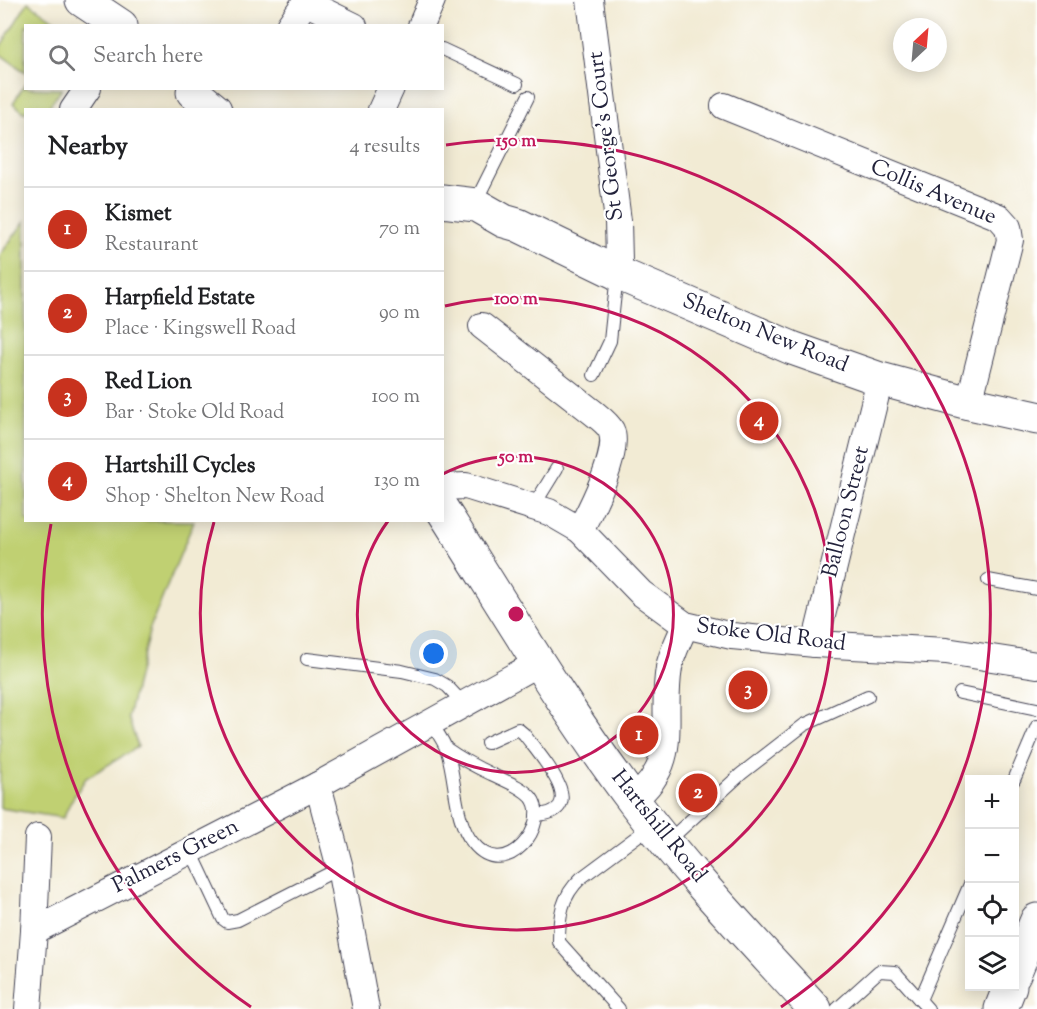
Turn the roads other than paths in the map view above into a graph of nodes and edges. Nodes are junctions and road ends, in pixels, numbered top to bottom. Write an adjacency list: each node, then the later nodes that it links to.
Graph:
1 (432, 0): 6 (street)
2 (590, 0): 19 (street, St George's Court)
3 (305, 1): 4 (street); 5 (street)
4 (290, 24)
5 (350, 24)
6 (422, 24)
7 (444, 50): 8 (lane)
8 (517, 84)
9 (87, 90): 13 (street)
10 (390, 90): 14 (street)
11 (528, 97): 16 (lane)
12 (724, 106): 23 (street, Collis Avenue)
13 (74, 108)
14 (382, 108)
15 (444, 201): 16 (main road, Shelton New Road)
16 (476, 205): 17 (main road, Shelton New Road)
17 (504, 221): 18 (main road, Shelton New Road); 19 (main road, Shelton New Road)
18 (444, 222)
19 (617, 273): 21 (lane); 22 (main road, Shelton New Road)
20 (482, 326): 29 (street)
21 (594, 375)
22 (879, 379): 23 (main road, Shelton New Road); 33 (street, Balloon Street)
23 (969, 403): 24 (main road, Shelton New Road)
24 (1037, 418)
25 (557, 468): 27 (lane)
26 (444, 487): 27 (street, Stoke Old Road)
27 (533, 507): 29 (street, Stoke Old Road)
28 (444, 512): 35 (main road, Hartshill Road)
29 (580, 531): 32 (street, Stoke Old Road)
30 (988, 580): 31 (lane)
31 (1037, 589)
32 (685, 625): 33 (street, Stoke Old Road); 48 (street)
33 (815, 644): 36 (street, Stoke Old Road)
34 (307, 659): 39 (lane)
35 (538, 663): 39 (street, Palmers Green); 48 (main road, Hartshill Road)
36 (1037, 665)
37 (960, 693): 40 (lane)
38 (868, 696): 48 (lane)
39 (464, 704): 41 (street, Palmers Green)
40 (1037, 709)
41 (431, 723): 44 (lane); 46 (street, Palmers Green)
42 (1037, 726): 45 (lane)
43 (487, 743): 47 (lane)
44 (447, 749): 47 (lane); 47 (lane)
45 (1016, 775)
46 (318, 785): 50 (street, Palmers Green); 51 (street)
47 (536, 815)
48 (651, 823): 60 (lane); 61 (main road, Hartshill Road)
49 (38, 837): 53 (street)
50 (190, 849): 51 (lane); 53 (street, Palmers Green)
51 (340, 868): 59 (street)
52 (965, 895): 57 (lane)
53 (34, 931): 58 (street)
54 (1034, 933): 55 (main road)
55 (1019, 964)
56 (1008, 991): 63 (main road)
57 (924, 1004): 62 (lane)
58 (28, 1009)
59 (366, 1009)
60 (619, 1009)
61 (815, 1009)
62 (837, 1009)
63 (1001, 1009)

